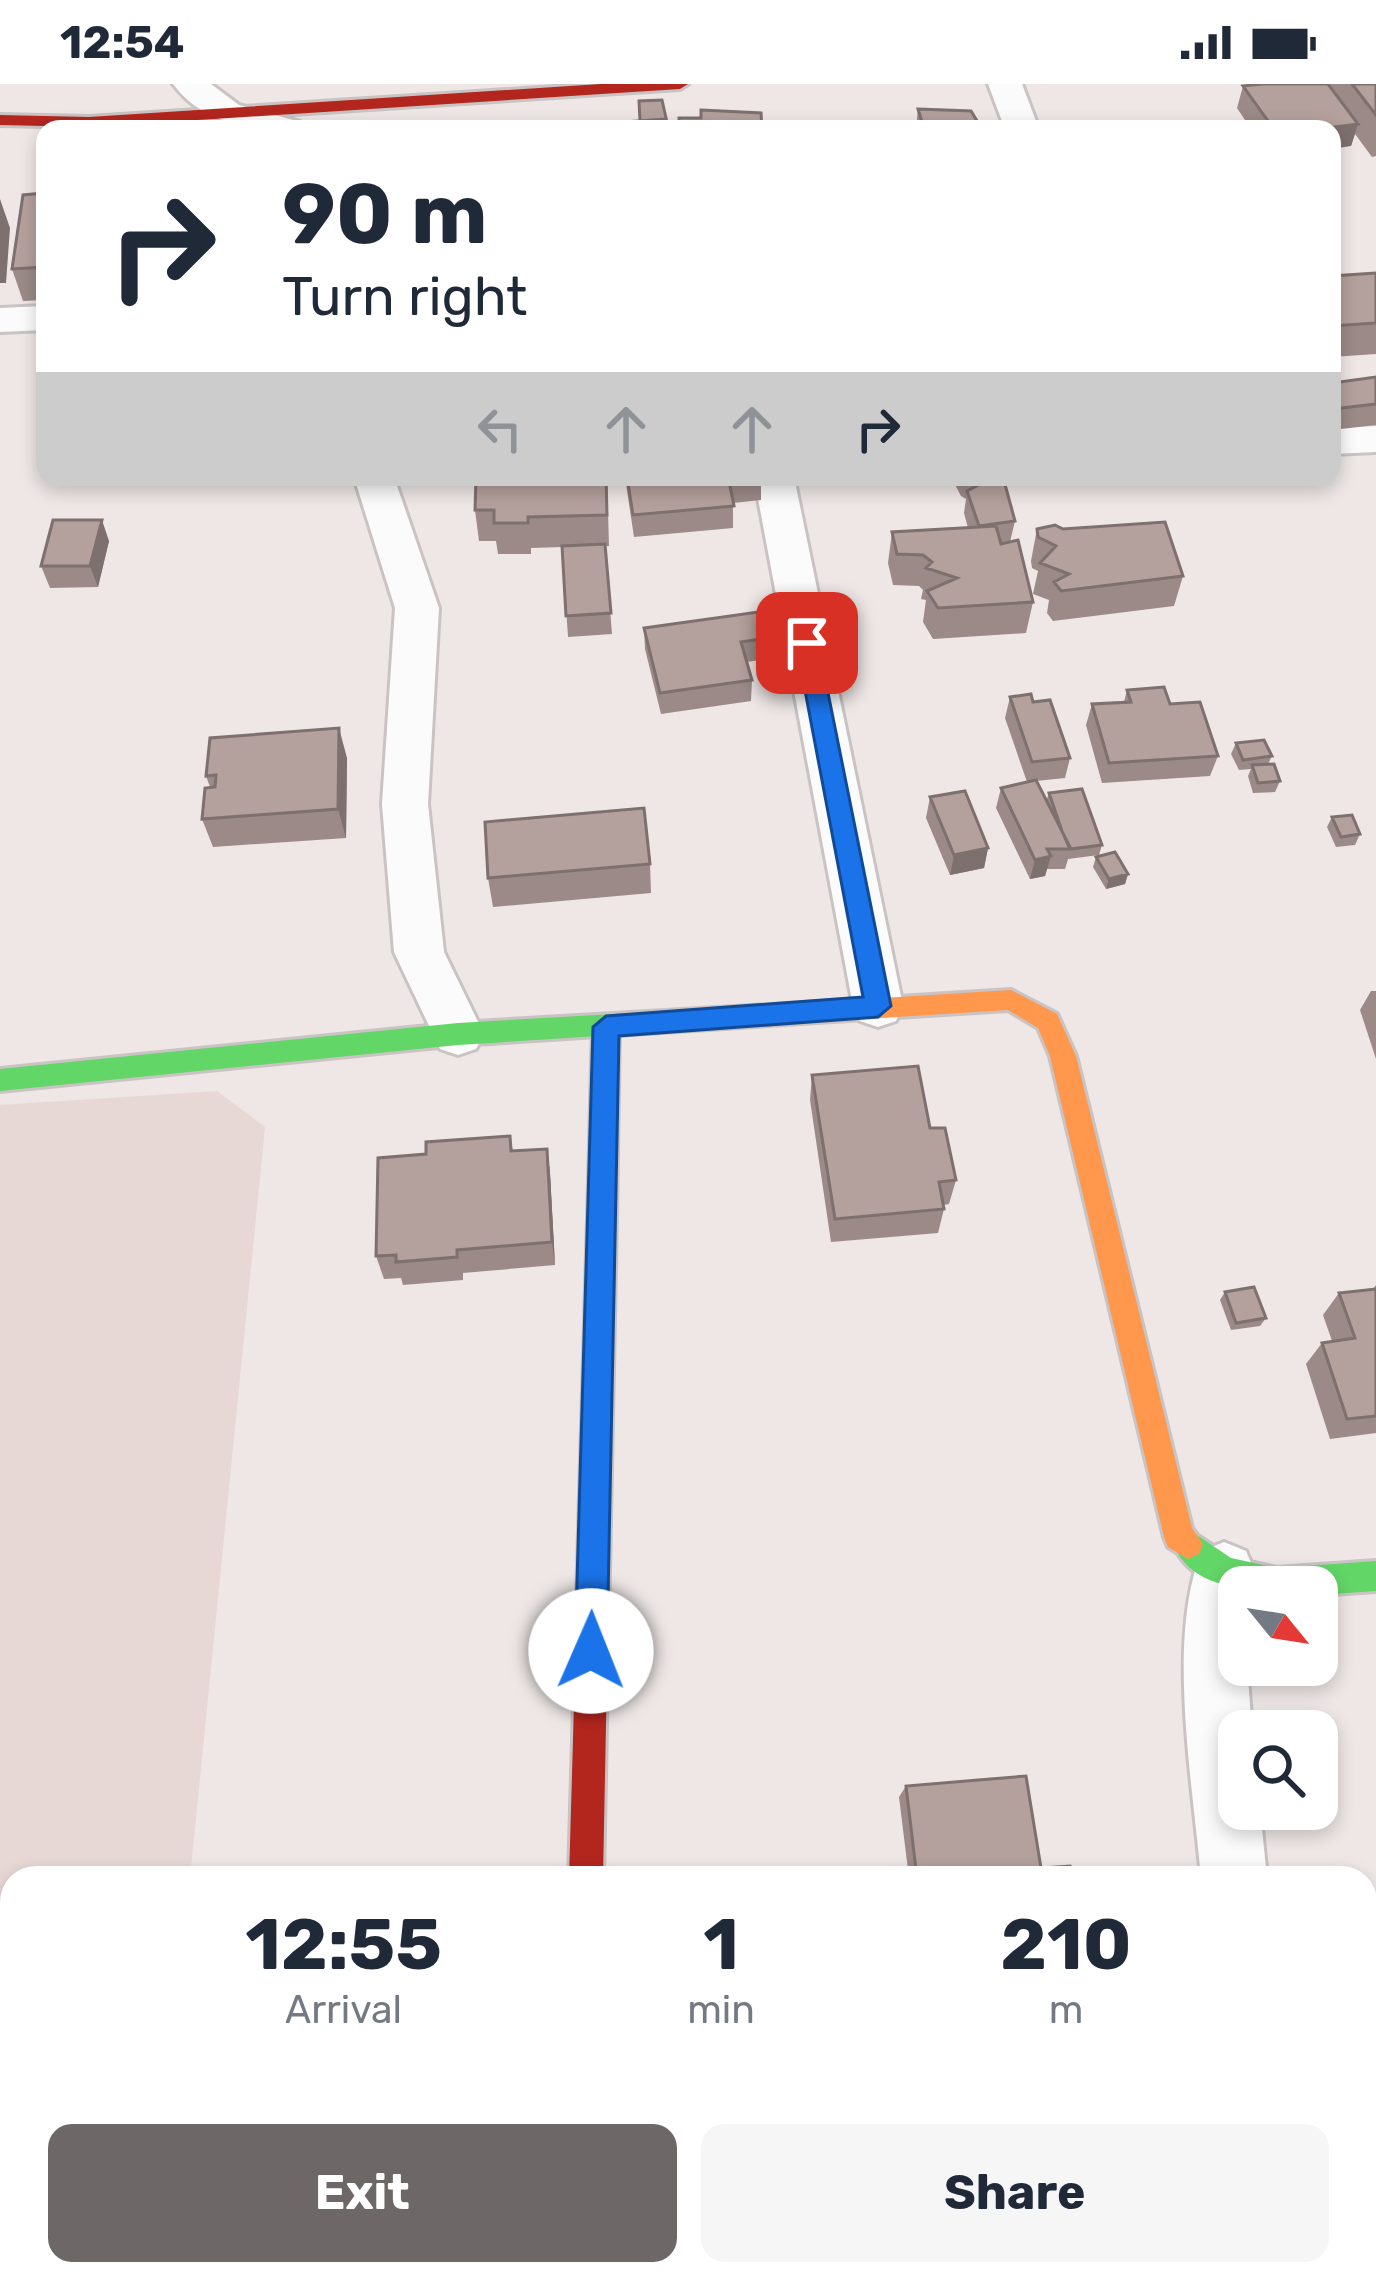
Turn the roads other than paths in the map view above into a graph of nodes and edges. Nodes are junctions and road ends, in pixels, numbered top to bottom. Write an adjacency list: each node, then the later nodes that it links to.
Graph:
1 (190, 84): 4 (street)
2 (680, 84): 4 (street)
3 (1005, 84): 8 (street)
4 (226, 112): 6 (street); 7 (street)
5 (0, 120): 9 (street)
6 (116, 120)
7 (255, 120)
8 (1019, 120)
9 (36, 121)
10 (36, 319): 11 (street)
11 (1, 324)
12 (1376, 439): 13 (street)
13 (1341, 441)
14 (377, 486): 18 (street)
15 (776, 486): 16 (street)
16 (878, 1006): 17 (street); 20 (street)
17 (606, 1027): 18 (street); 24 (street)
18 (458, 1034): 19 (street)
19 (0, 1080)
20 (1218, 1567)
21 (1376, 1576): 22 (street)
22 (1338, 1579)
23 (1218, 1640): 25 (street)
24 (586, 1866)
25 (1233, 1866)

